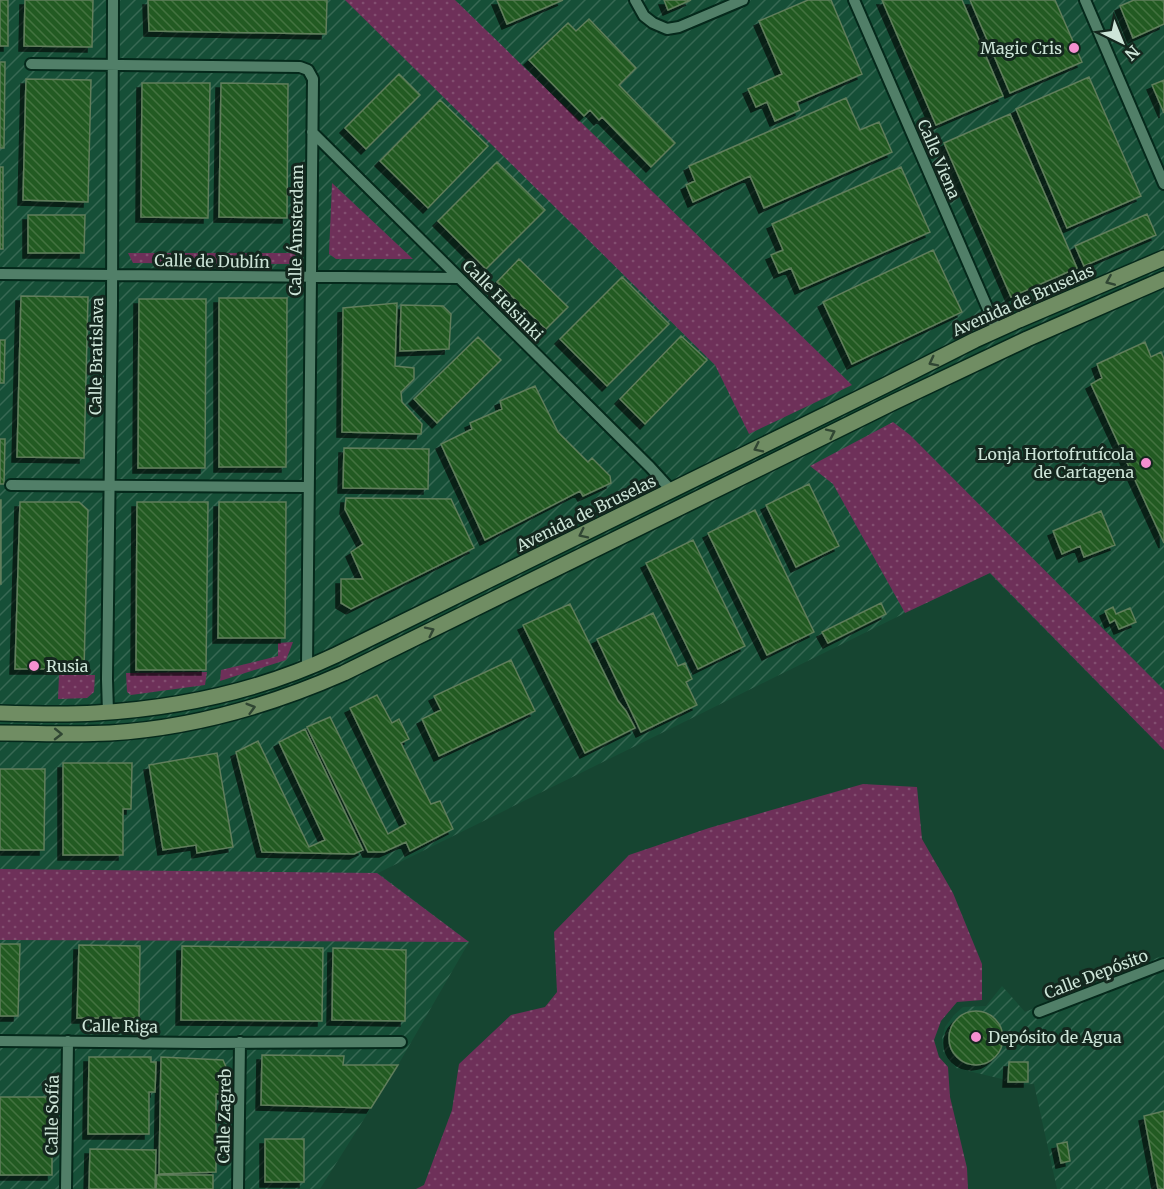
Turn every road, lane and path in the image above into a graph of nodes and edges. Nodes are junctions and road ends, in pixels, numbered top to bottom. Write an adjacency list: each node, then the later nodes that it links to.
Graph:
1 (113, 0): 7 (street, Calle Bratislava)
2 (635, 0): 3 (street)
3 (743, 0)
4 (854, 0): 16 (street, Calle Viena)
5 (1084, 0): 9 (street)
6 (31, 64): 7 (street, Calle Ámsterdam)
7 (113, 65): 8 (street, Calle Ámsterdam); 12 (street, Calle Bratislava)
8 (312, 132): 13 (street, Calle Ámsterdam); 14 (street, Calle Helsinki)
9 (1164, 184)
10 (1164, 258): 16 (main road, Avenida de Bruselas, one-way to 16)
11 (0, 274): 12 (street, Calle de Dublín)
12 (112, 275): 13 (street, Calle de Dublín); 21 (street, Calle Bratislava)
13 (310, 277): 14 (street, Calle de Dublín); 22 (street, Calle Ámsterdam)
14 (459, 278): 23 (street, Calle Helsinki)
15 (1164, 279): 17 (main road)
16 (997, 330): 17 (main road); 18 (main road, Avenida de Bruselas, one-way to 18)
17 (1005, 349): 19 (main road)
18 (885, 386): 19 (main road); 23 (main road, Avenida de Bruselas, one-way to 23)
19 (894, 402): 24 (main road, one-way to 19)
20 (11, 484): 21 (street)
21 (110, 485): 22 (street); 27 (street, Calle Bratislava)
22 (308, 487): 25 (street, Calle Ámsterdam)
23 (671, 490): 24 (main road); 25 (main road, Avenida de Bruselas, one-way to 25)
24 (681, 507): 26 (main road, one-way to 24)
25 (307, 668): 26 (main road); 27 (main road, Avenida de Bruselas)
26 (313, 687): 30 (main road, one-way to 26)
27 (108, 712): 28 (main road, Avenida de Bruselas); 30 (main road)
28 (0, 713)
29 (0, 733): 30 (main road, one-way to 30)
30 (109, 733)
31 (1164, 963): 32 (street, Calle Depósito)
32 (1039, 1012)
33 (0, 1041): 34 (street, Calle Riga)
34 (68, 1041): 35 (street, Calle Riga); 37 (street, Calle Sofía)
35 (240, 1042): 36 (street, Calle Riga); 38 (street, Calle Zagreb)
36 (401, 1042)
37 (66, 1189)
38 (238, 1189)

